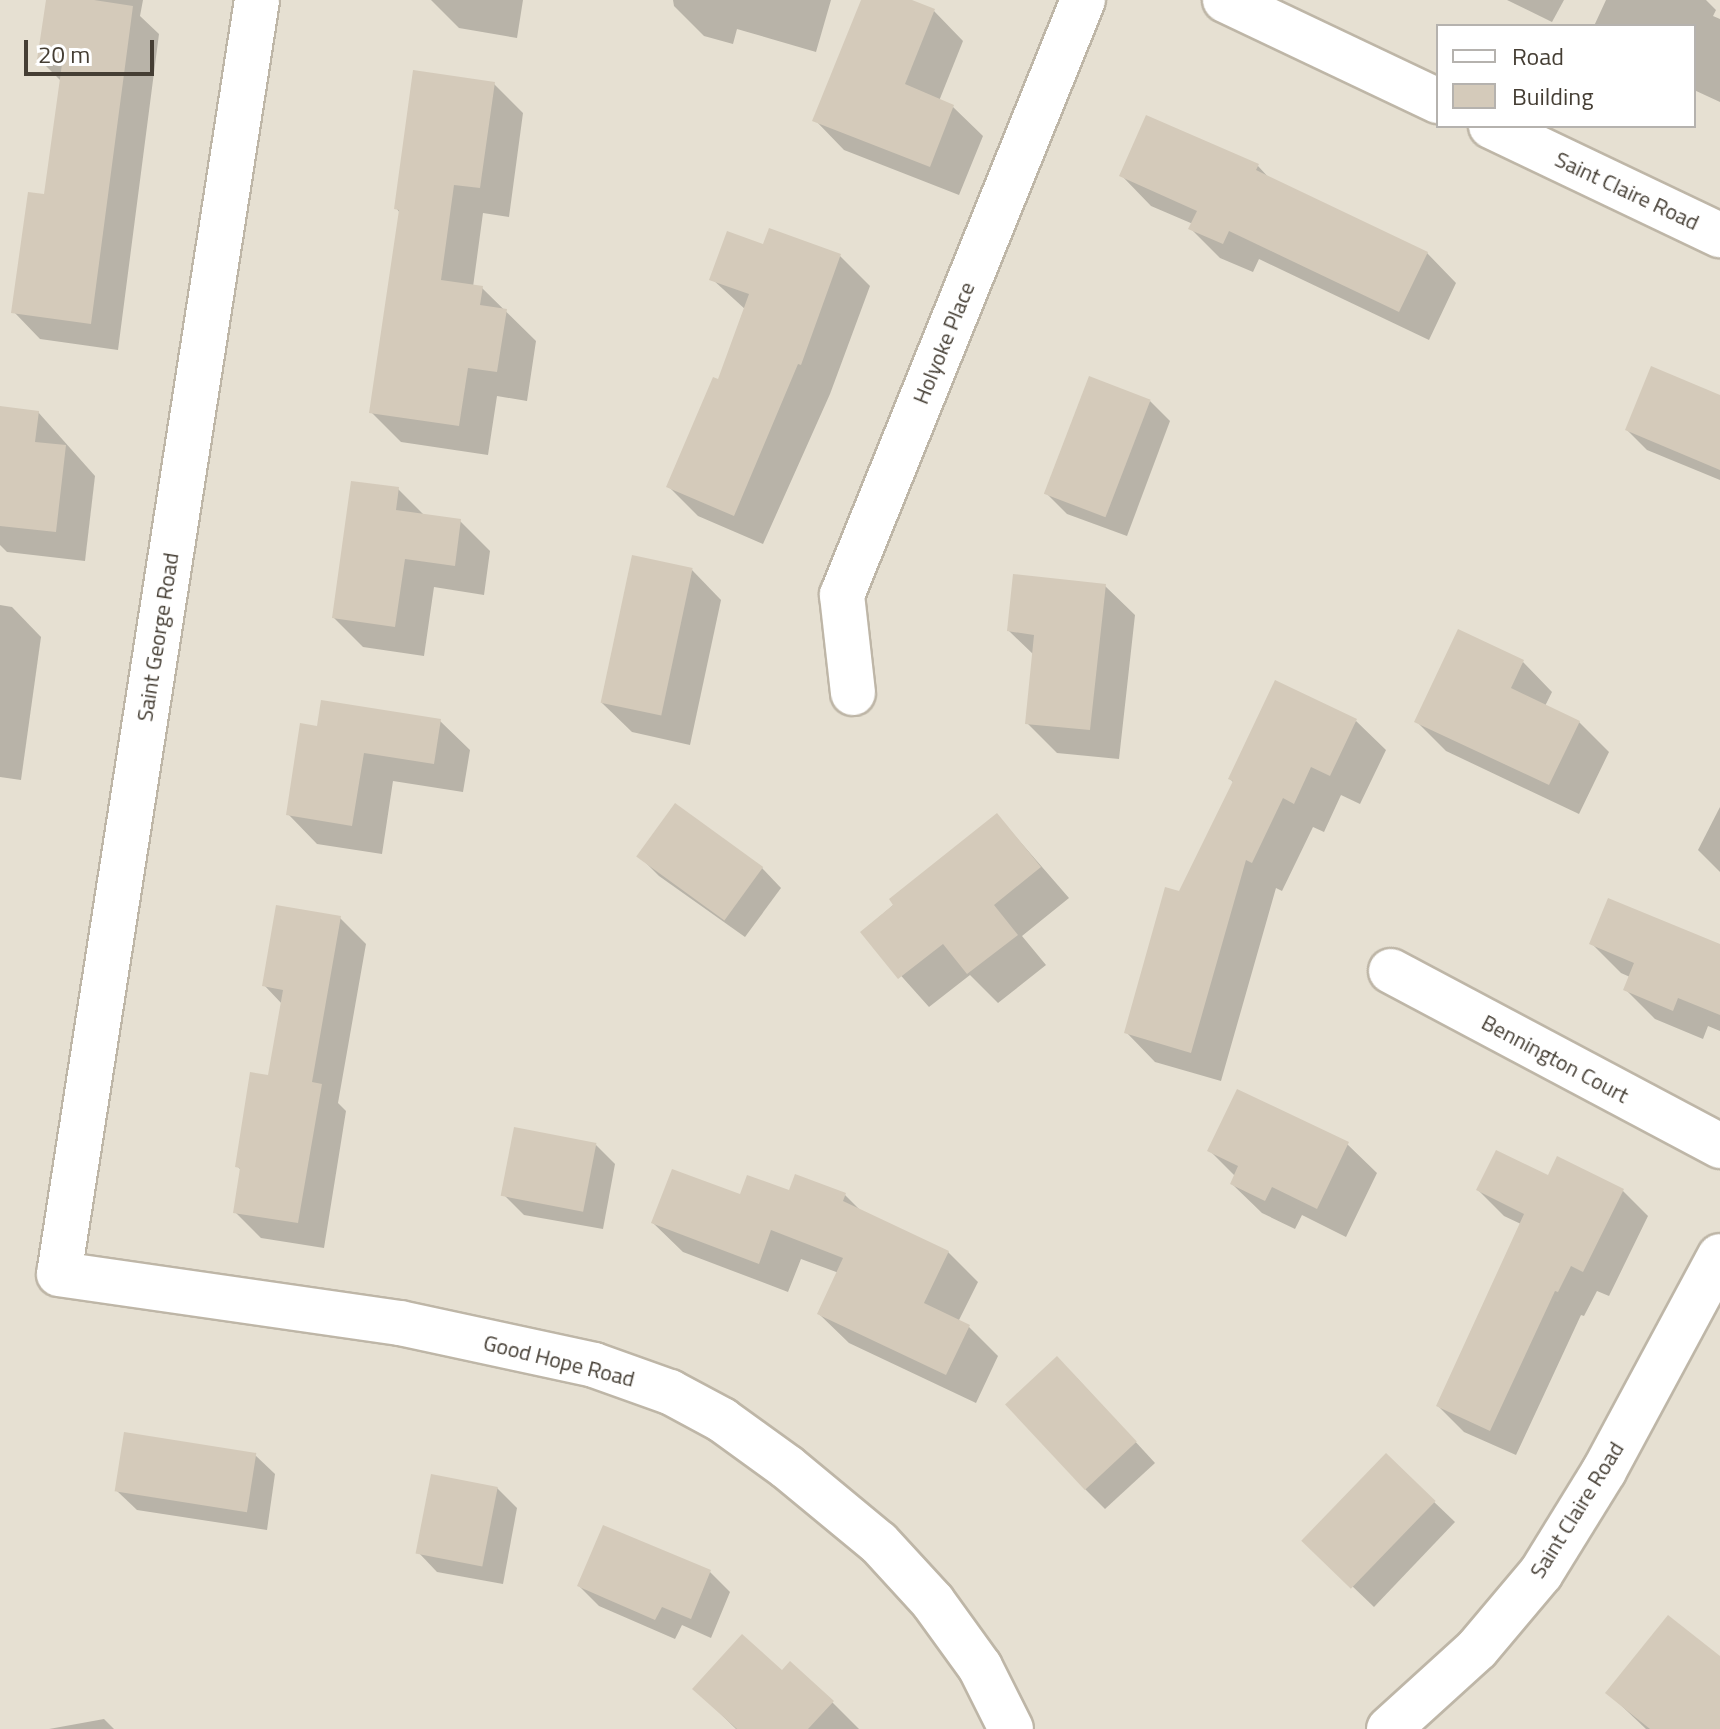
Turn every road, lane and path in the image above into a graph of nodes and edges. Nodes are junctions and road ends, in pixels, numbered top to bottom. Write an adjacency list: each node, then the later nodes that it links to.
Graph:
1 (257, 0): 11 (street, Saint George Road)
2 (1083, 0): 7 (street, Holyoke Place)
3 (1225, 0): 4 (street)
4 (1436, 100)
5 (1495, 128): 6 (street, Saint Claire Road)
6 (1720, 235)
7 (853, 693)
8 (1391, 971): 9 (street, Bennington Court)
9 (1720, 1146)
10 (1720, 1256): 13 (street, Saint Claire Road)
11 (59, 1274): 12 (street, Good Hope Road)
12 (1011, 1729)
13 (1389, 1729)

